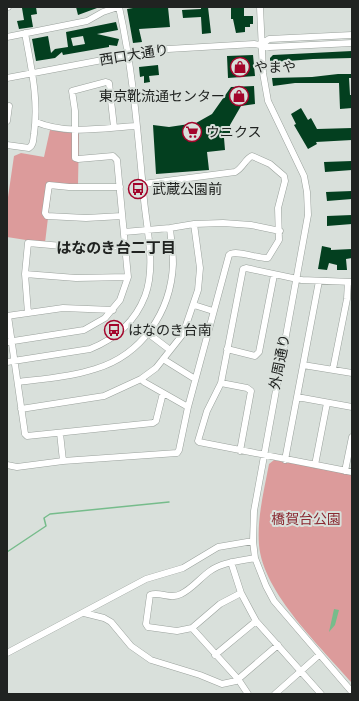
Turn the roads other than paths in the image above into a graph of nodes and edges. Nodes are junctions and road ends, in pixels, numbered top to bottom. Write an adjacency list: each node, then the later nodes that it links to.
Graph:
1 (118, 7): 3 (street); 9 (street)
2 (260, 7): 8 (street, 外周通り)
3 (102, 9): 4 (street)
4 (25, 34): 6 (street); 10 (street)
5 (352, 35): 8 (street, 西口大通り)
6 (7, 37)
7 (352, 43): 8 (street, 西口大通り)
8 (262, 44): 9 (street, 西口大通り); 31 (street, 外周通り)
9 (128, 55): 10 (street, 西口大通り); 15 (street)
10 (32, 73): 11 (street, 西口大通り); 14 (street)
11 (7, 78)
12 (8, 106): 13 (street)
13 (7, 121)
14 (36, 122): 17 (street); 18 (street)
15 (136, 126): 16 (street); 19 (street)
16 (114, 127): 17 (street); 17 (street)
17 (74, 129): 20 (street)
18 (7, 145)
19 (142, 184): 24 (street); 25 (street)
20 (120, 187): 21 (street); 21 (street)
21 (122, 216): 26 (street)
22 (194, 224): 23 (street); 25 (street); 34 (street)
23 (170, 228): 24 (street); 39 (street)
24 (147, 230): 26 (street); 44 (street)
25 (280, 231): 36 (street)
26 (124, 232): 27 (street)
27 (126, 246): 28 (street); 30 (street)
28 (25, 274): 30 (street); 37 (street)
29 (274, 275): 31 (street); 41 (street); 41 (street)
30 (128, 277): 35 (street)
31 (296, 279): 32 (street); 62 (street, 外周通り)
32 (320, 281): 33 (street); 46 (street)
33 (350, 282): 47 (street)
34 (194, 305): 36 (street); 42 (street)
35 (113, 310): 37 (street); 40 (street)
36 (213, 311): 50 (street)
37 (28, 314): 38 (street)
38 (8, 316): 40 (street)
39 (149, 334): 42 (street); 51 (street)
40 (9, 341): 44 (street)
41 (227, 349): 52 (street)
42 (170, 350): 43 (street)
43 (163, 359): 49 (street); 50 (street)
44 (14, 360): 45 (street); 51 (street)
45 (7, 362)
46 (303, 365): 47 (street); 54 (street)
47 (334, 369): 48 (street)
48 (352, 373)
49 (140, 378): 53 (street); 58 (street)
50 (195, 378): 56 (street)
51 (18, 382): 58 (street)
52 (221, 383): 61 (street); 61 (street)
53 (163, 393): 56 (street); 59 (street)
54 (297, 397): 55 (street); 63 (street)
55 (327, 403): 57 (street); 66 (street)
56 (188, 407): 64 (street)
57 (352, 407)
58 (21, 409): 59 (street)
59 (60, 433): 64 (street)
60 (352, 438): 67 (street)
61 (240, 451): 62 (street)
62 (263, 455): 63 (street); 68 (street, 外周通り)
63 (285, 460): 66 (street)
64 (63, 461): 65 (street)
65 (7, 465)
66 (315, 465): 67 (street)
67 (349, 471)
68 (253, 540): 69 (street, 外周通り); 72 (street)
69 (255, 558): 70 (street); 78 (street, 外周通り)
70 (231, 562): 71 (street); 74 (street)
71 (241, 593): 73 (street); 74 (street)
72 (84, 613): 76 (street); 80 (street)
73 (256, 621): 75 (street); 77 (street)
74 (192, 628): 77 (street)
75 (278, 646): 79 (street); 80 (street)
76 (7, 653)
77 (215, 655): 80 (street)
78 (320, 655): 79 (street); 81 (street, 外周通り)
79 (301, 671): 83 (street); 84 (street)
80 (238, 679): 82 (street)
81 (352, 692)
82 (248, 694)
83 (275, 694)
84 (321, 694)

